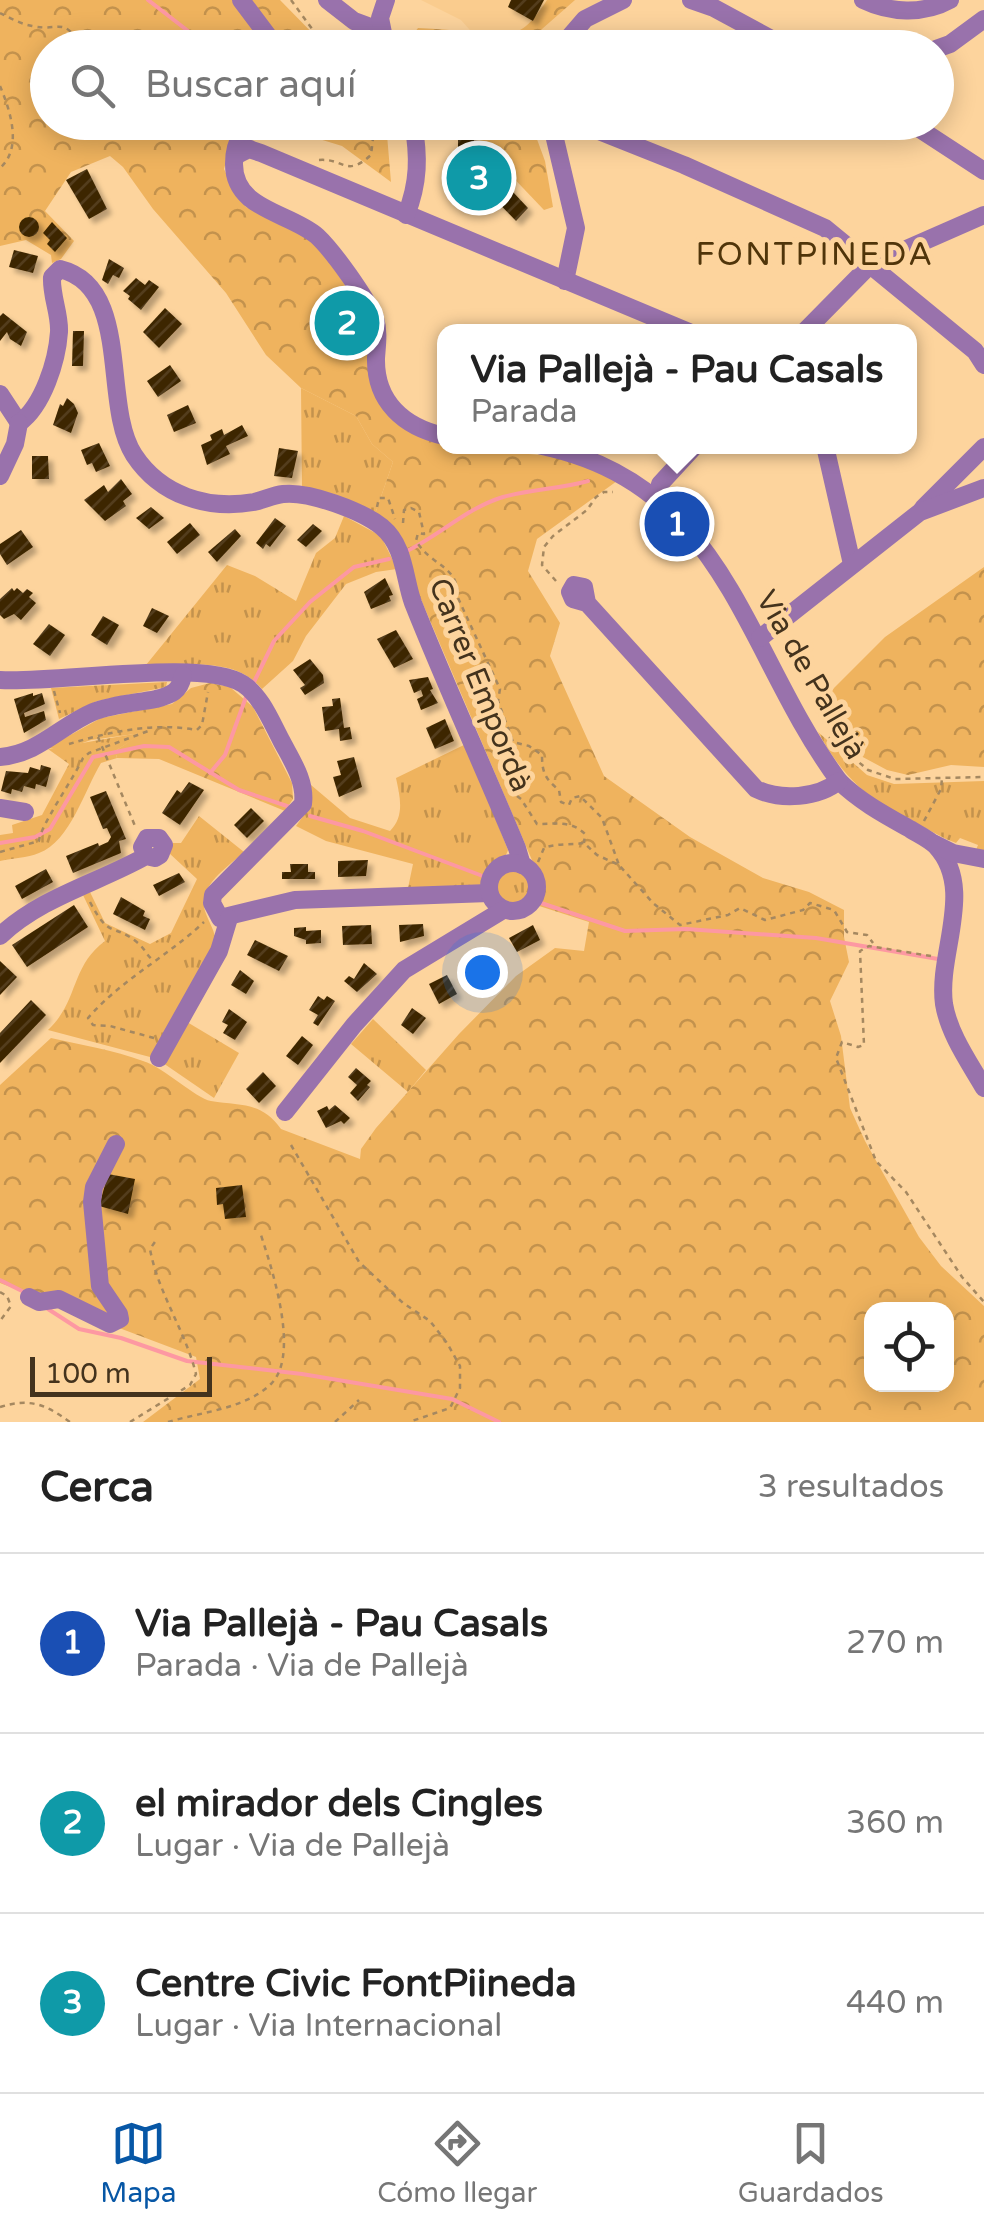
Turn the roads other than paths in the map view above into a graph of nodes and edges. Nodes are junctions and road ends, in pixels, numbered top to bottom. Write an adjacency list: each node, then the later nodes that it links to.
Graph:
1 (241, 0): 9 (street)
2 (327, 0): 10 (street)
3 (386, 0): 11 (street)
4 (623, 0): 12 (street)
5 (691, 0): 13 (street)
6 (863, 0): 7 (street)
7 (950, 0)
8 (984, 19): 14 (street)
9 (264, 30)
10 (368, 30)
11 (382, 30)
12 (576, 30)
13 (755, 30)
14 (954, 41)
15 (240, 140): 22 (street)
16 (256, 140): 21 (street)
17 (416, 140): 24 (street)
18 (555, 140): 27 (street)
19 (621, 140): 26 (street)
20 (936, 140): 23 (street)
21 (261, 153): 22 (street); 24 (street)
22 (235, 156): 33 (street)
23 (984, 172)
24 (406, 215): 27 (street)
25 (984, 215): 26 (street)
26 (870, 264): 29 (street); 30 (street)
27 (565, 280): 28 (street)
28 (670, 324)
29 (812, 324)
30 (984, 364)
31 (0, 394): 32 (street)
32 (18, 423): 38 (street); 54 (street, Carrer Empordà)
33 (437, 434)
34 (984, 447): 41 (street)
35 (566, 454): 40 (street, Via de Pallejà)
36 (688, 454): 40 (street)
37 (826, 454): 42 (street)
38 (0, 476)
39 (984, 488): 41 (street)
40 (658, 500): 44 (street, Via de Pallejà)
41 (920, 512): 42 (street)
42 (852, 564): 44 (street)
43 (571, 588): 48 (street)
44 (760, 638): 48 (street, Via de Pallejà)
45 (182, 675): 46 (street); 47 (street); 58 (street)
46 (0, 680)
47 (0, 757)
48 (840, 780): 51 (street, Via de Pallejà)
49 (0, 808): 50 (street)
50 (25, 812)
51 (934, 844): 53 (street, Via de Pallejà); 55 (street)
52 (144, 850): 59 (street)
53 (984, 861): 55 (street)
54 (525, 867): 56 (street); 57 (street)
55 (956, 891): 61 (street)
56 (489, 894): 57 (street); 58 (street)
57 (503, 910): 62 (street)
58 (229, 918): 60 (street)
59 (0, 936)
60 (162, 1050)
61 (984, 1088)
62 (285, 1112)
63 (116, 1144): 64 (street)
64 (29, 1297)

